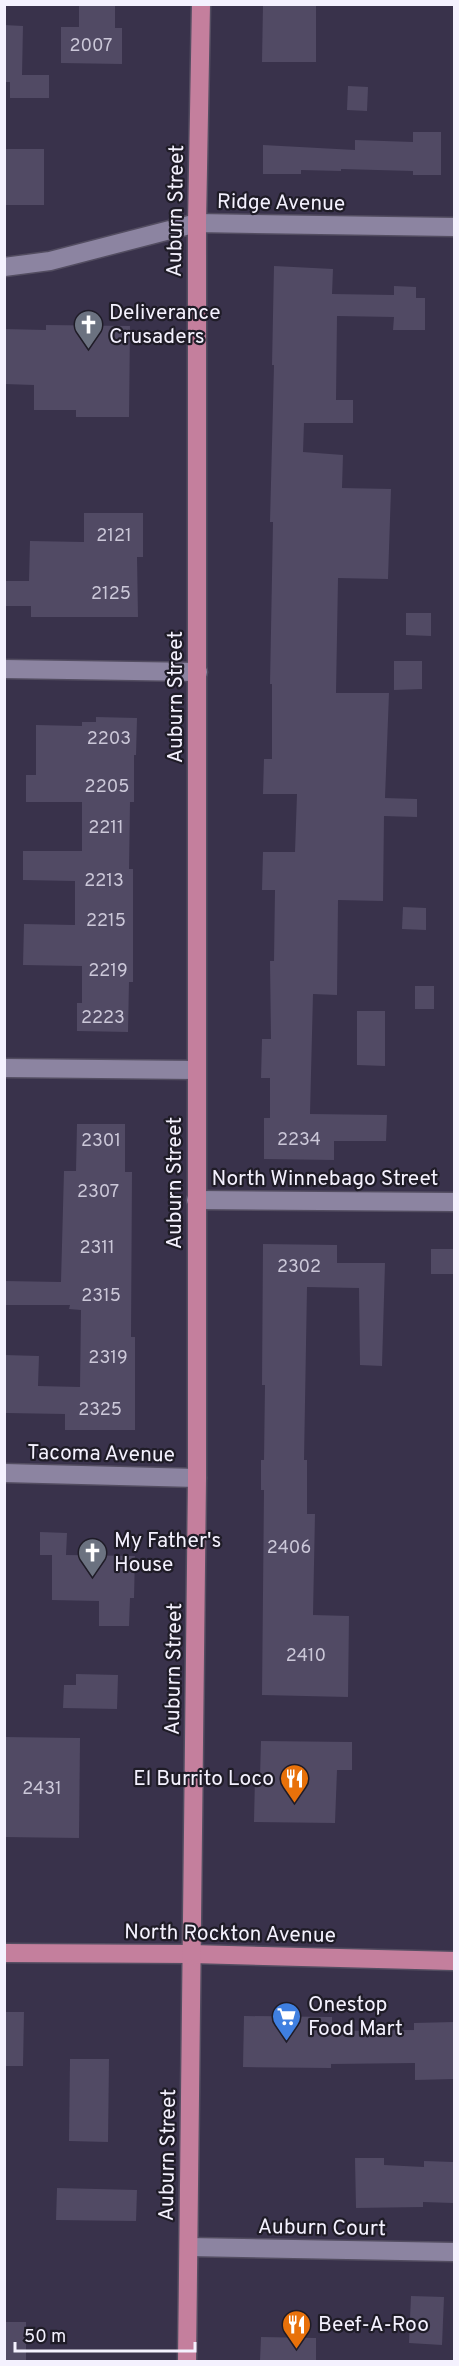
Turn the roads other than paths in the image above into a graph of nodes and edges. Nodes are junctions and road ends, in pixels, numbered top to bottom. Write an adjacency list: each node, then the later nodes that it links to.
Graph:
1 (201, 4): 2 (main road, Auburn Street)
2 (197, 223): 3 (street, Ridge Avenue); 4 (street, Ridge Avenue); 6 (main road, Auburn Street)
3 (454, 227)
4 (4, 267)
5 (4, 669): 6 (street)
6 (198, 672): 8 (main road, Auburn Street)
7 (4, 1068): 8 (street)
8 (196, 1070): 9 (main road, Auburn Street)
9 (196, 1200): 10 (street, North Winnebago Street); 12 (main road, Auburn Street)
10 (454, 1202)
11 (4, 1473): 12 (street, Tacoma Avenue)
12 (197, 1478): 14 (main road, Auburn Street)
13 (4, 1953): 14 (main road, North Rockton Avenue)
14 (192, 1954): 15 (main road, North Rockton Avenue); 16 (main road, Auburn Street)
15 (454, 1961)
16 (189, 2247): 17 (street, Auburn Court); 18 (main road, Auburn Street)
17 (454, 2252)
18 (187, 2361)

